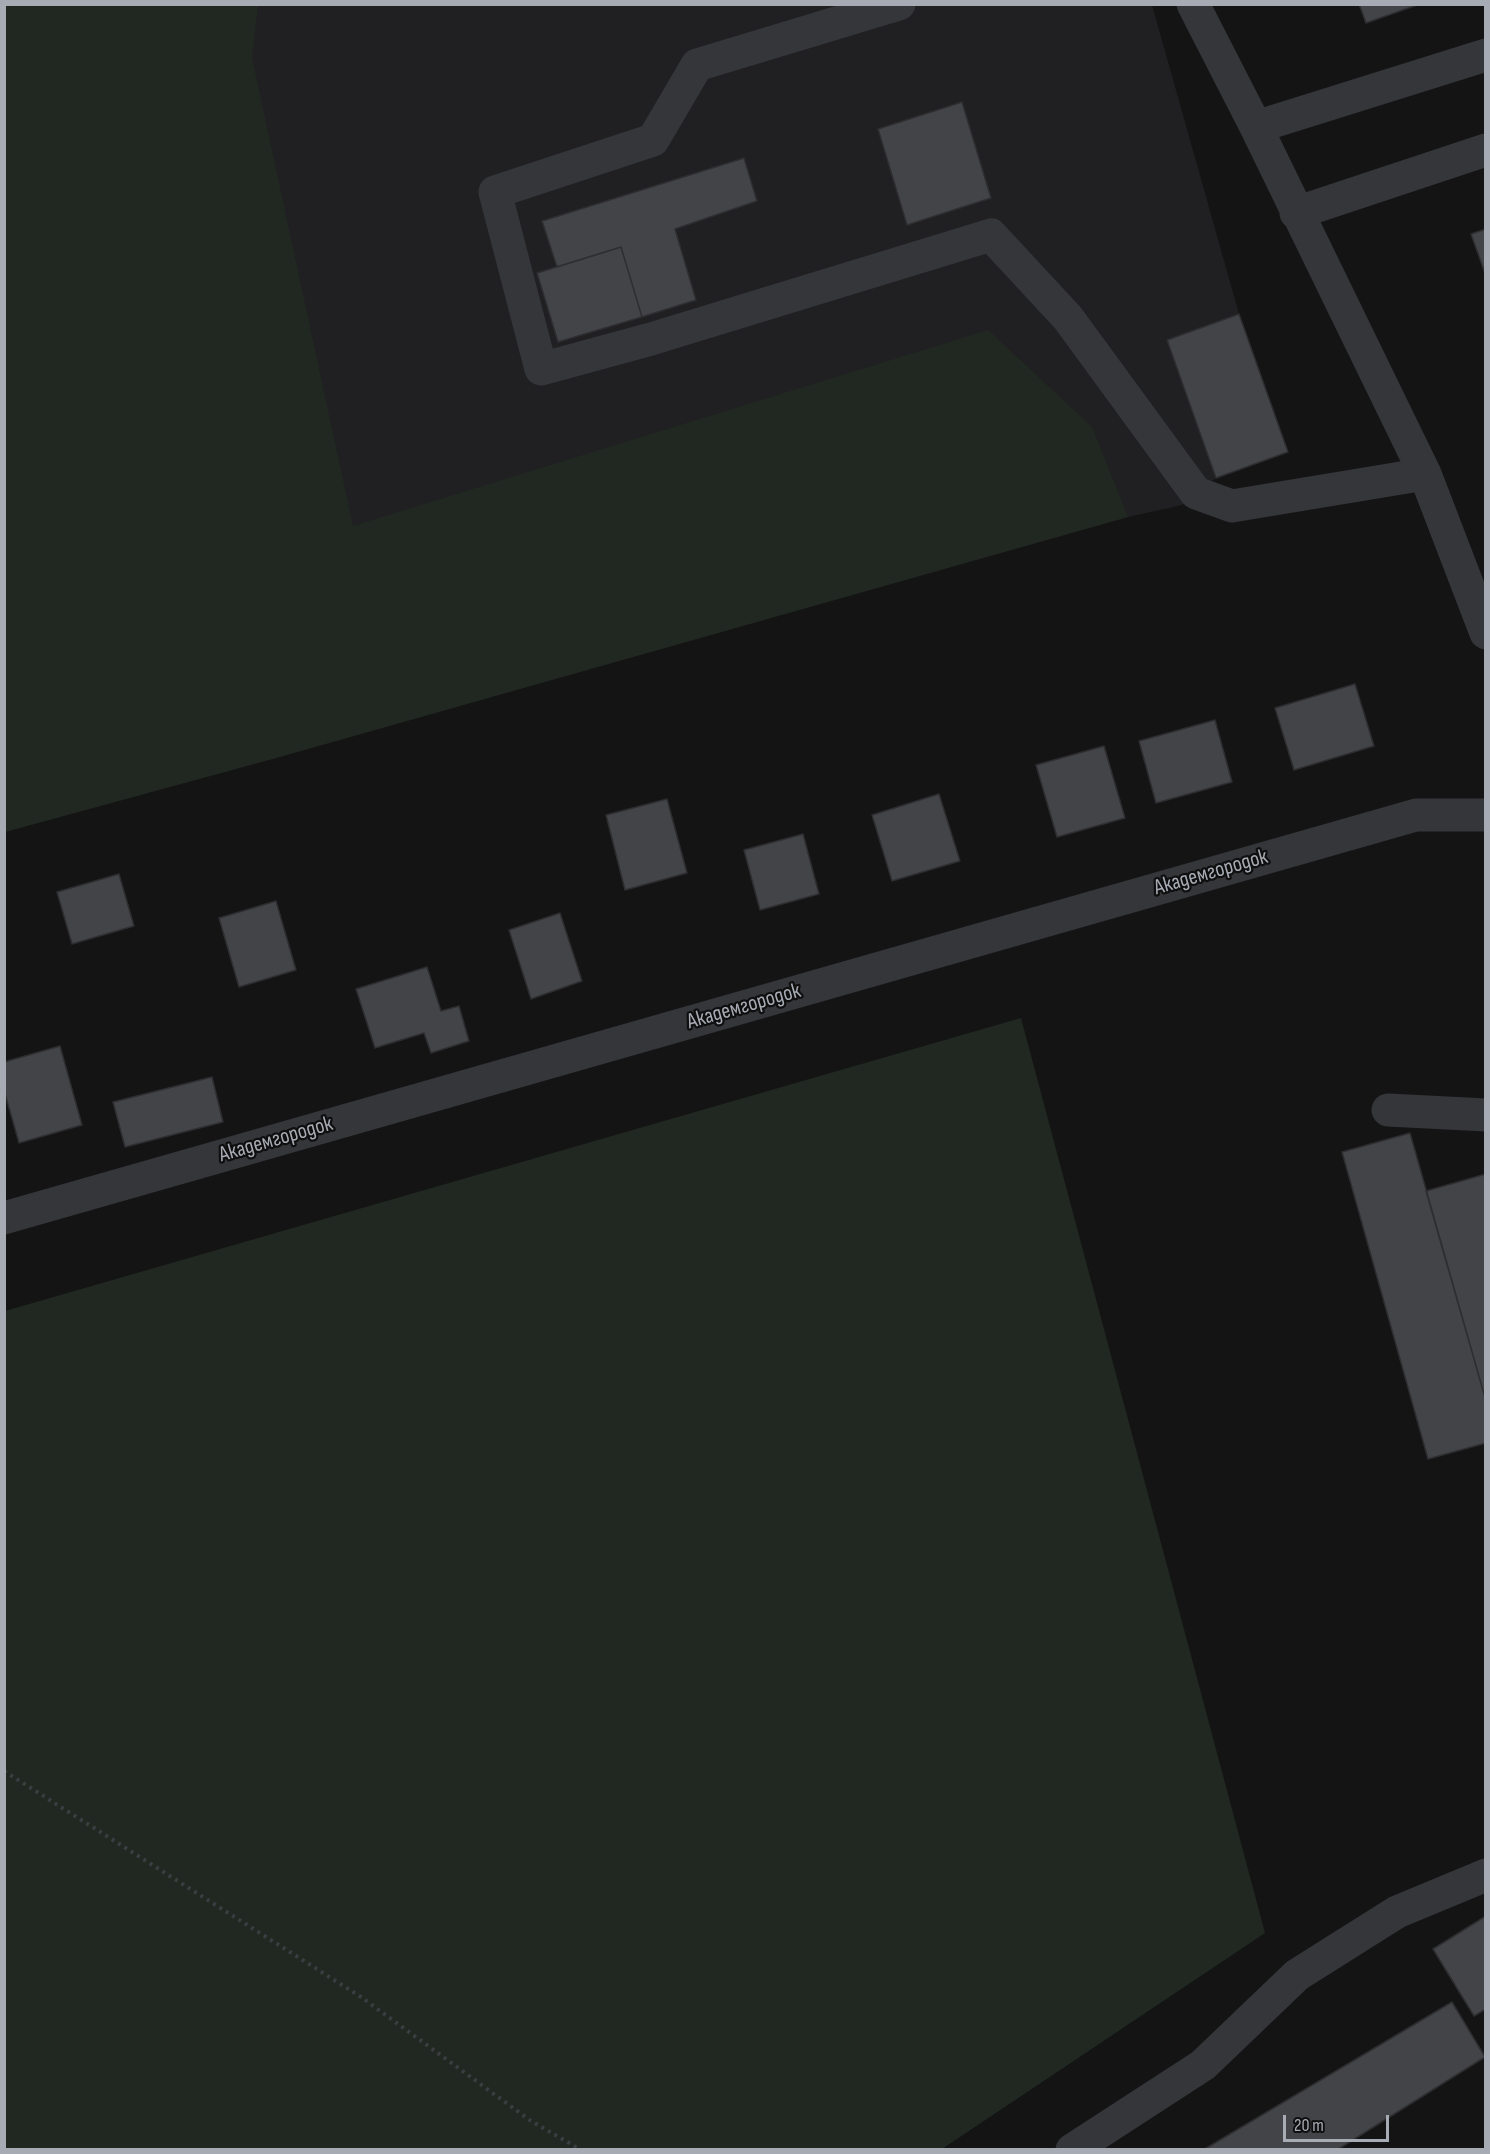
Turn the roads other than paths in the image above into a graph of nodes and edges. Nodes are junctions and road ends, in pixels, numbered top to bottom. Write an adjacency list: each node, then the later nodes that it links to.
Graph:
1 (899, 4): 7 (street)
2 (1193, 4): 4 (street)
3 (1485, 55): 4 (street)
4 (1256, 127): 6 (street)
5 (1485, 150): 6 (street)
6 (1296, 213): 7 (street)
7 (1425, 474): 8 (street)
8 (1485, 633)
9 (1485, 815): 12 (street, Академгородок)
10 (1388, 1110): 11 (street)
11 (1485, 1115)
12 (4, 1218)
13 (1485, 1875): 14 (street)
14 (1072, 2150)

